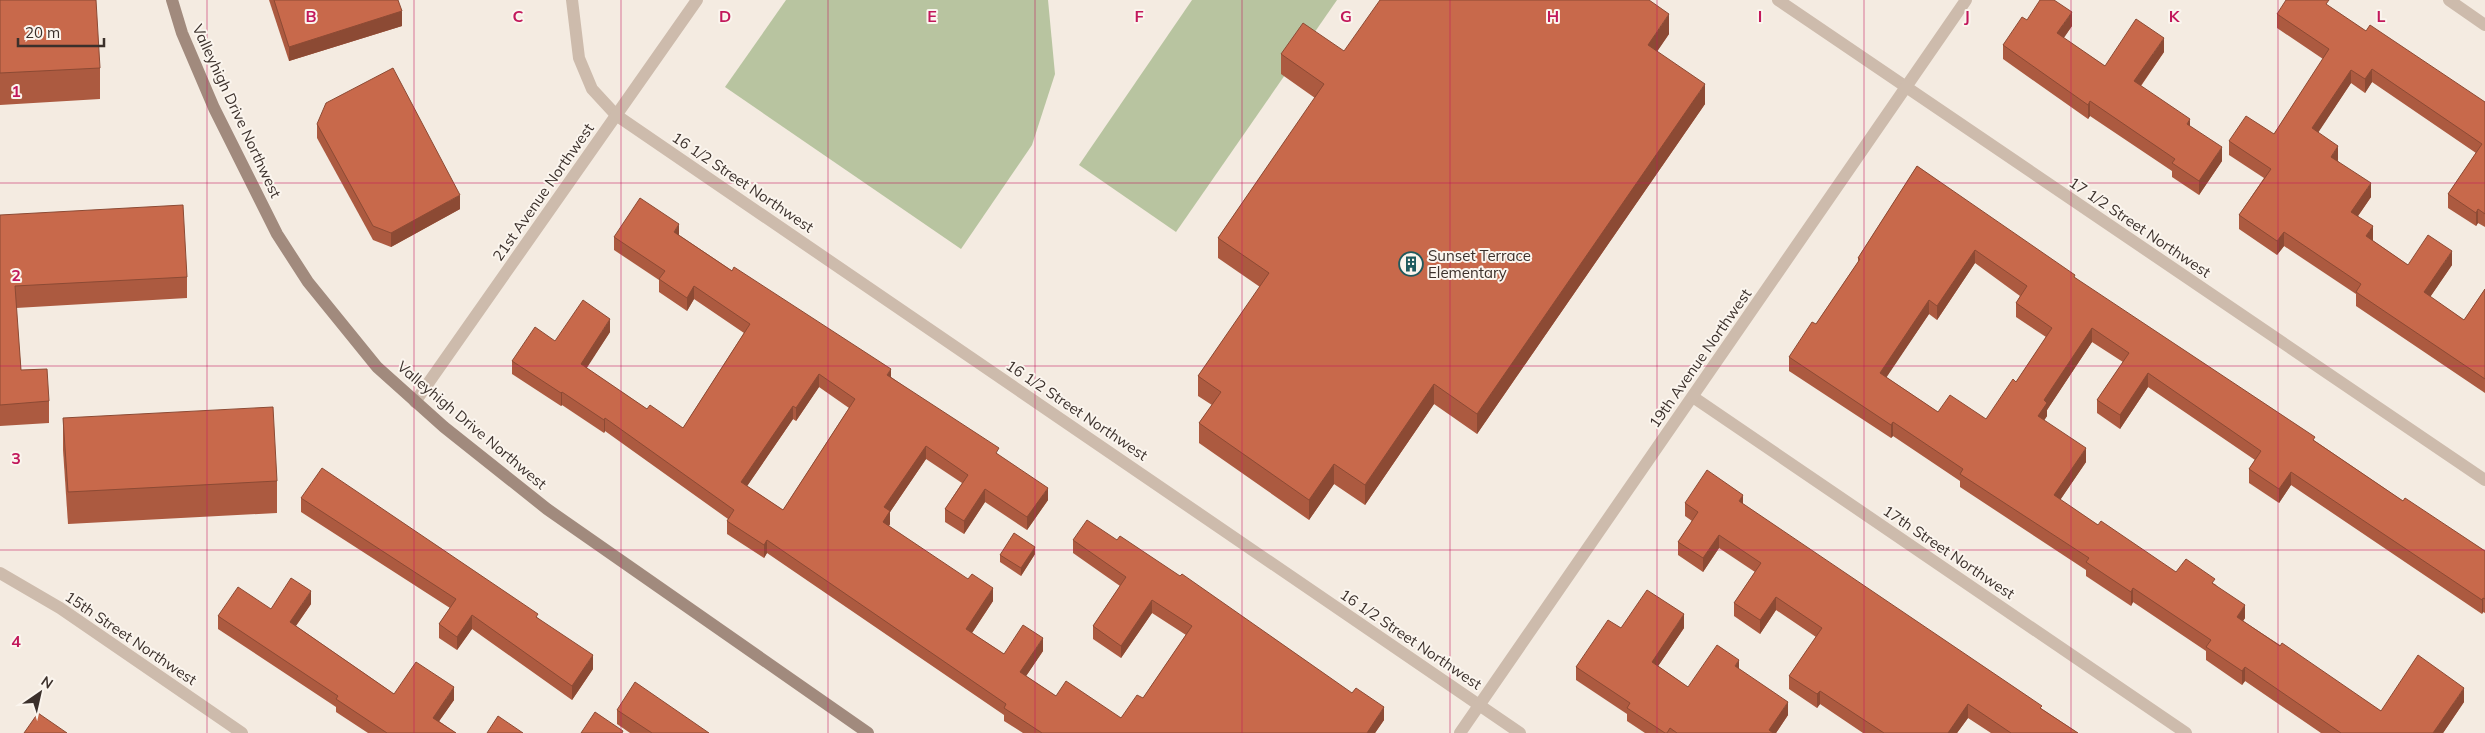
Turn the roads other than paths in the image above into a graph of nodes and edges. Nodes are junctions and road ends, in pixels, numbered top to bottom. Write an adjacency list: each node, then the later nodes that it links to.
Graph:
1 (172, 0): 11 (main road, Valleyhigh Drive Northwest)
2 (572, 0): 9 (street, 16 1/2 Street Northwest)
3 (697, 0): 9 (street, 21st Avenue Northwest)
4 (1778, 0): 8 (street, 17 1/2 Street Northwest)
5 (1966, 0): 8 (street, 19th Avenue Northwest)
6 (2448, 0): 7 (street)
7 (2485, 25)
8 (1905, 87): 10 (street, 19th Avenue Northwest); 12 (street, 17 1/2 Street Northwest)
9 (616, 115): 11 (street, 21st Avenue Northwest); 14 (street, 16 1/2 Street Northwest)
10 (1693, 397): 14 (street, 19th Avenue Northwest); 19 (street, 17th Street Northwest)
11 (415, 402): 16 (main road, Valleyhigh Drive Northwest)
12 (2485, 480)
13 (0, 573): 15 (street, 15th Street Northwest)
14 (1478, 705): 17 (street, 19th Avenue Northwest); 18 (street, 16 1/2 Street Northwest)
15 (242, 733)
16 (868, 733)
17 (1460, 733)
18 (1520, 733)
19 (2186, 733)

